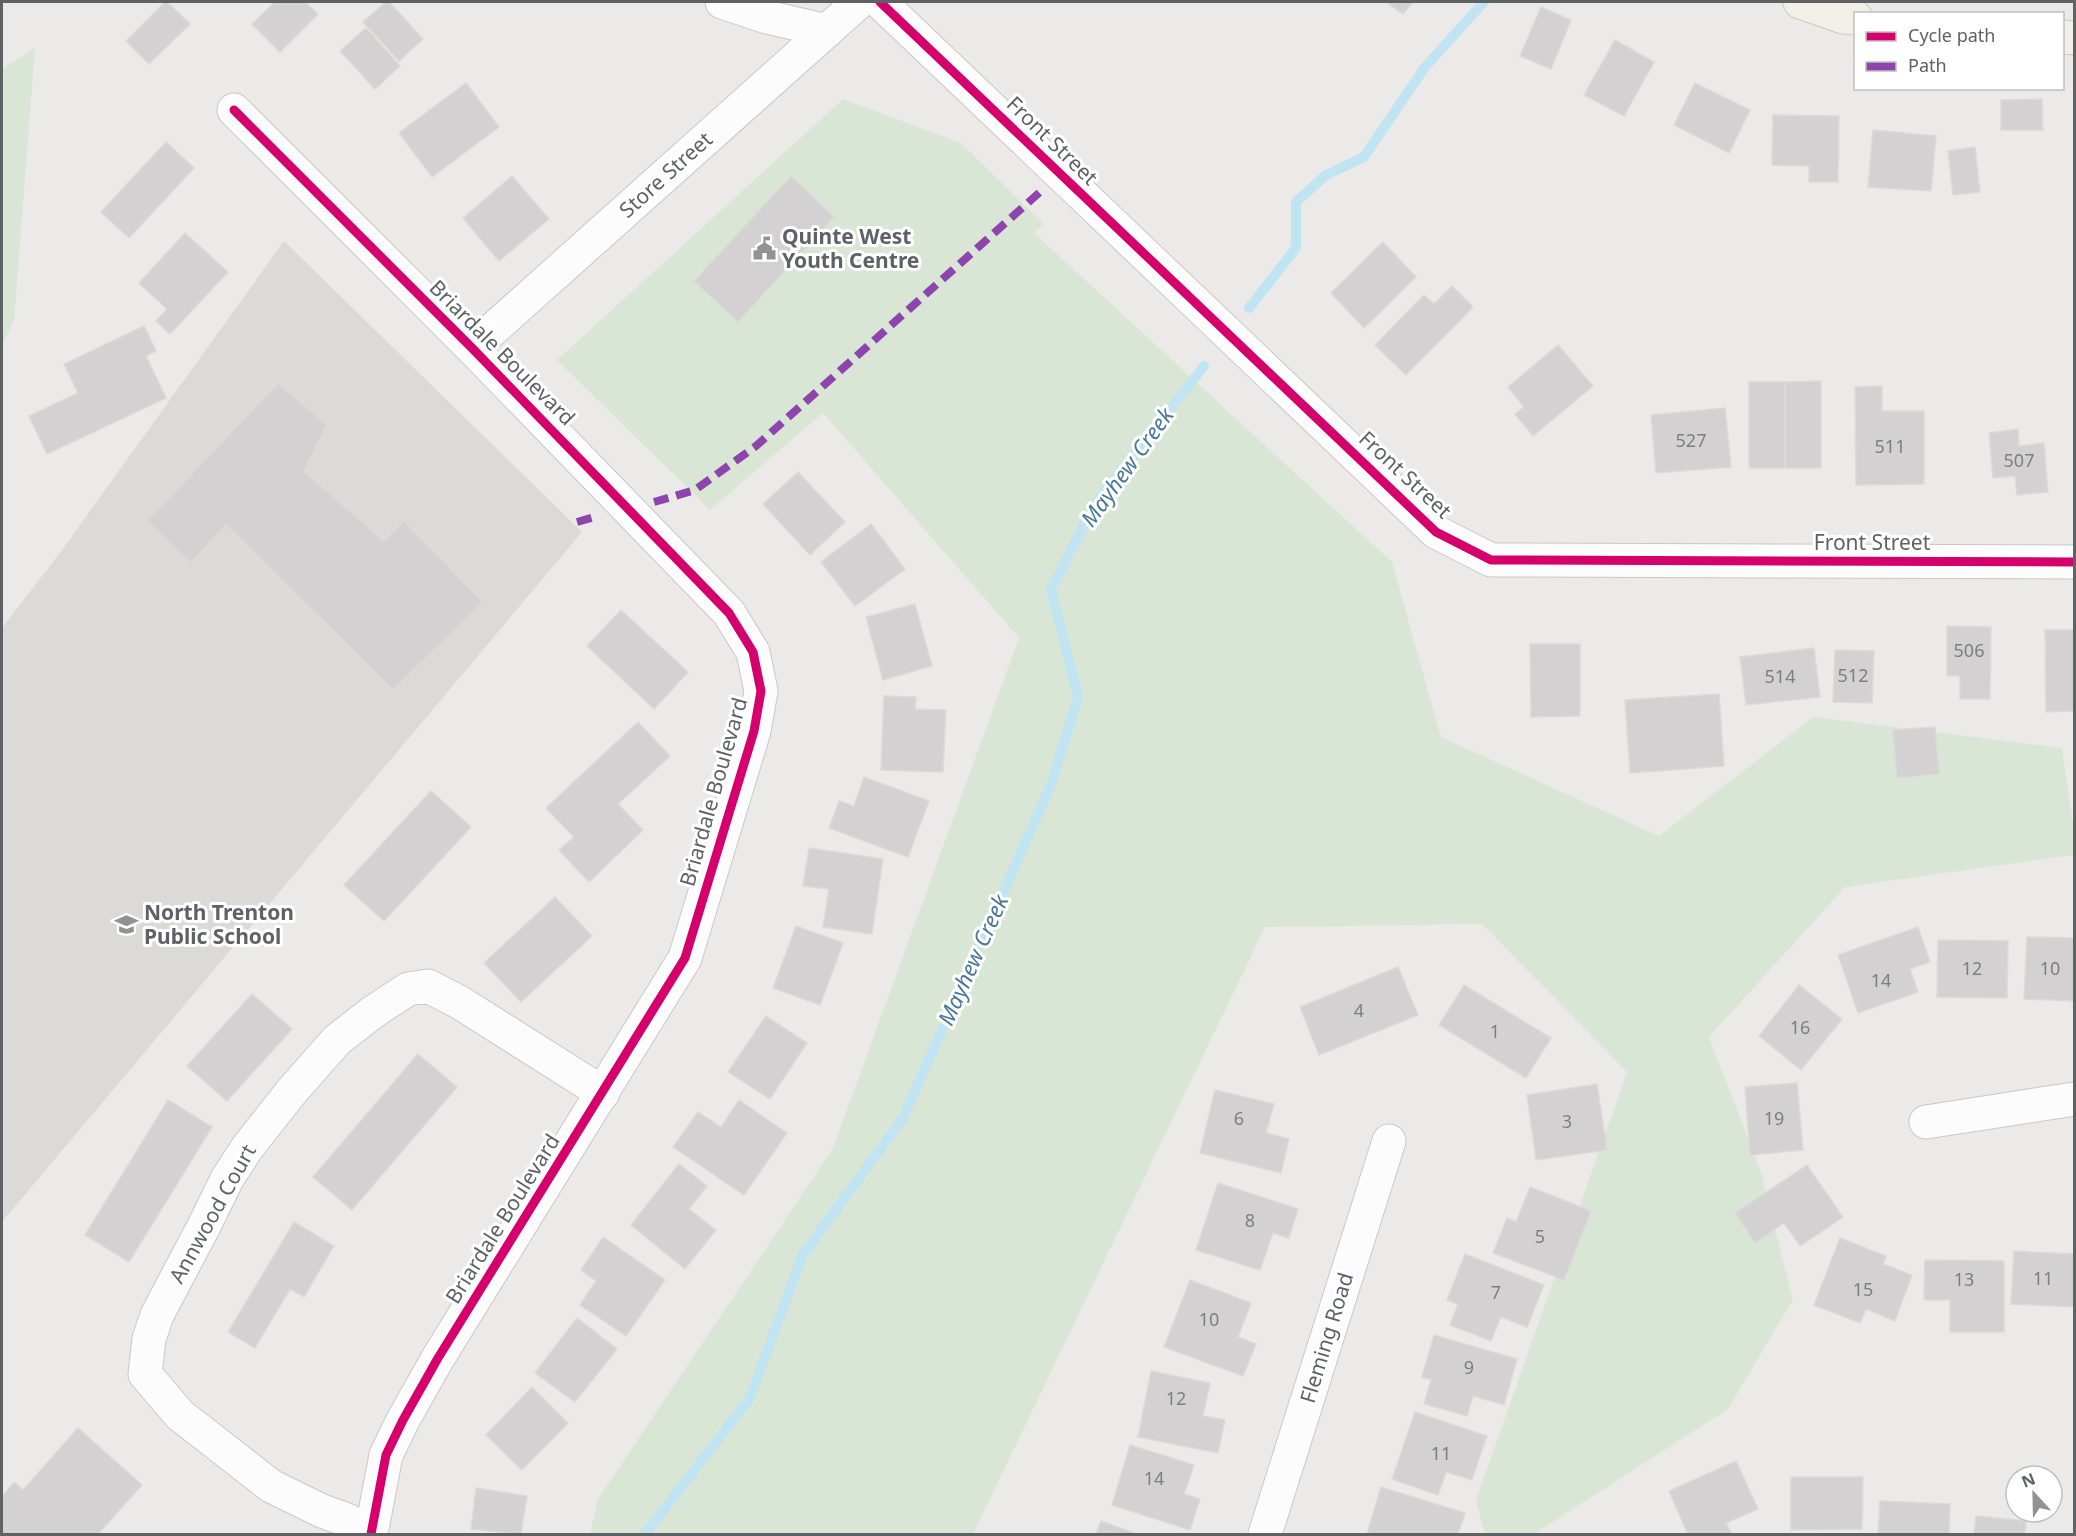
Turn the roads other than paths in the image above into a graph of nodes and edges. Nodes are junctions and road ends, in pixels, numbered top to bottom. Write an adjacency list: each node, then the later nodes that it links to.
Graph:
1 (722, 2): 6 (street)
2 (860, 2): 6 (street, Store Street)
3 (880, 2): 9 (street, Front Street)
4 (1800, 2): 5 (main road)
5 (1854, 18)
6 (826, 31): 8 (street, Store Street)
7 (234, 110): 8 (street, Briardale Boulevard)
8 (472, 348): 10 (street, Briardale Boulevard)
9 (2074, 562)
10 (603, 1093): 14 (street, Briardale Boulevard); 14 (street, Annwood Court)
11 (2074, 1099): 12 (street)
12 (1926, 1122)
13 (1389, 1141): 15 (street, Fleming Road)
14 (371, 1533)
15 (1265, 1534)

